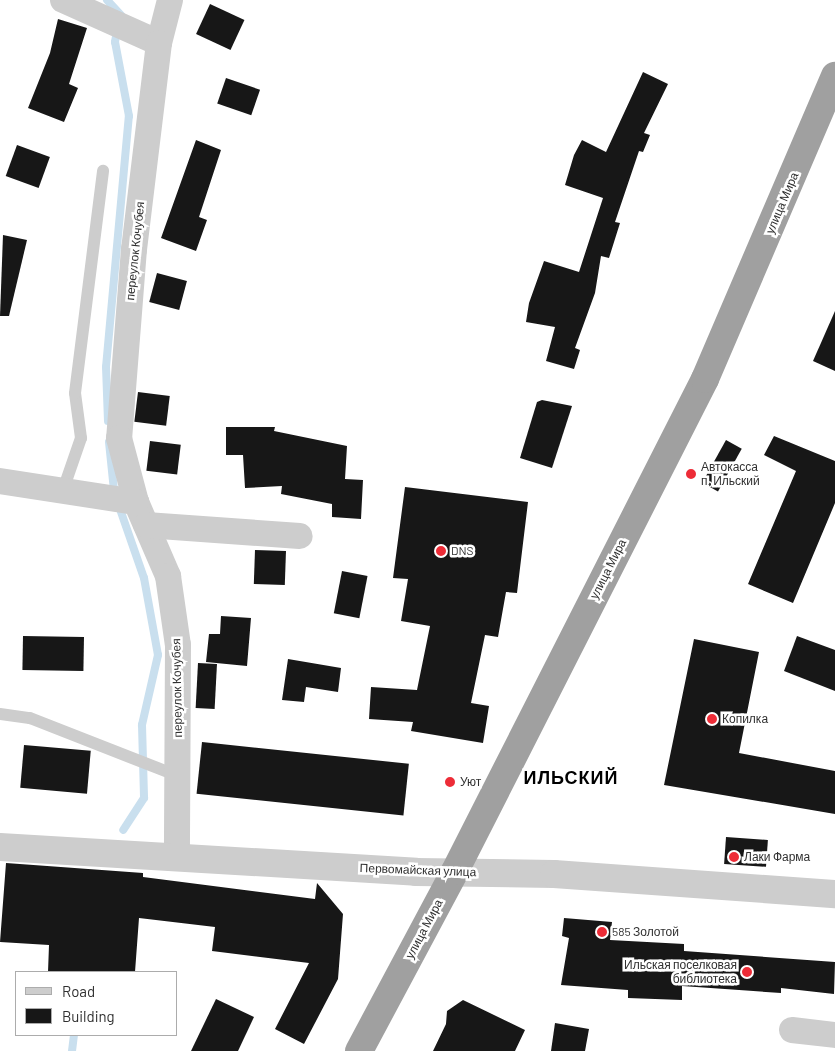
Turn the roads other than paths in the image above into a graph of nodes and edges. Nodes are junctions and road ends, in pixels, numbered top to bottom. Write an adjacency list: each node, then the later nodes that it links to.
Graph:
1 (63, 0): 3 (street)
2 (170, 0): 3 (street, переулок Кочубея)
3 (160, 43): 8 (street, переулок Кочубея)
4 (835, 76): 14 (highway, улица Мира)
5 (103, 171): 7 (lane)
6 (0, 481): 7 (street)
7 (63, 490): 8 (street)
8 (141, 513): 9 (street); 11 (street, переулок Кочубея)
9 (300, 536)
10 (0, 714): 11 (lane)
11 (178, 776): 13 (street, переулок Кочубея)
12 (0, 847): 13 (street, Первомайская улица)
13 (178, 857): 14 (street, Первомайская улица)
14 (455, 871): 15 (street, Первомайская улица); 18 (highway, улица Мира)
15 (835, 894)
16 (792, 1030): 17 (street)
17 (835, 1035)
18 (359, 1051)

